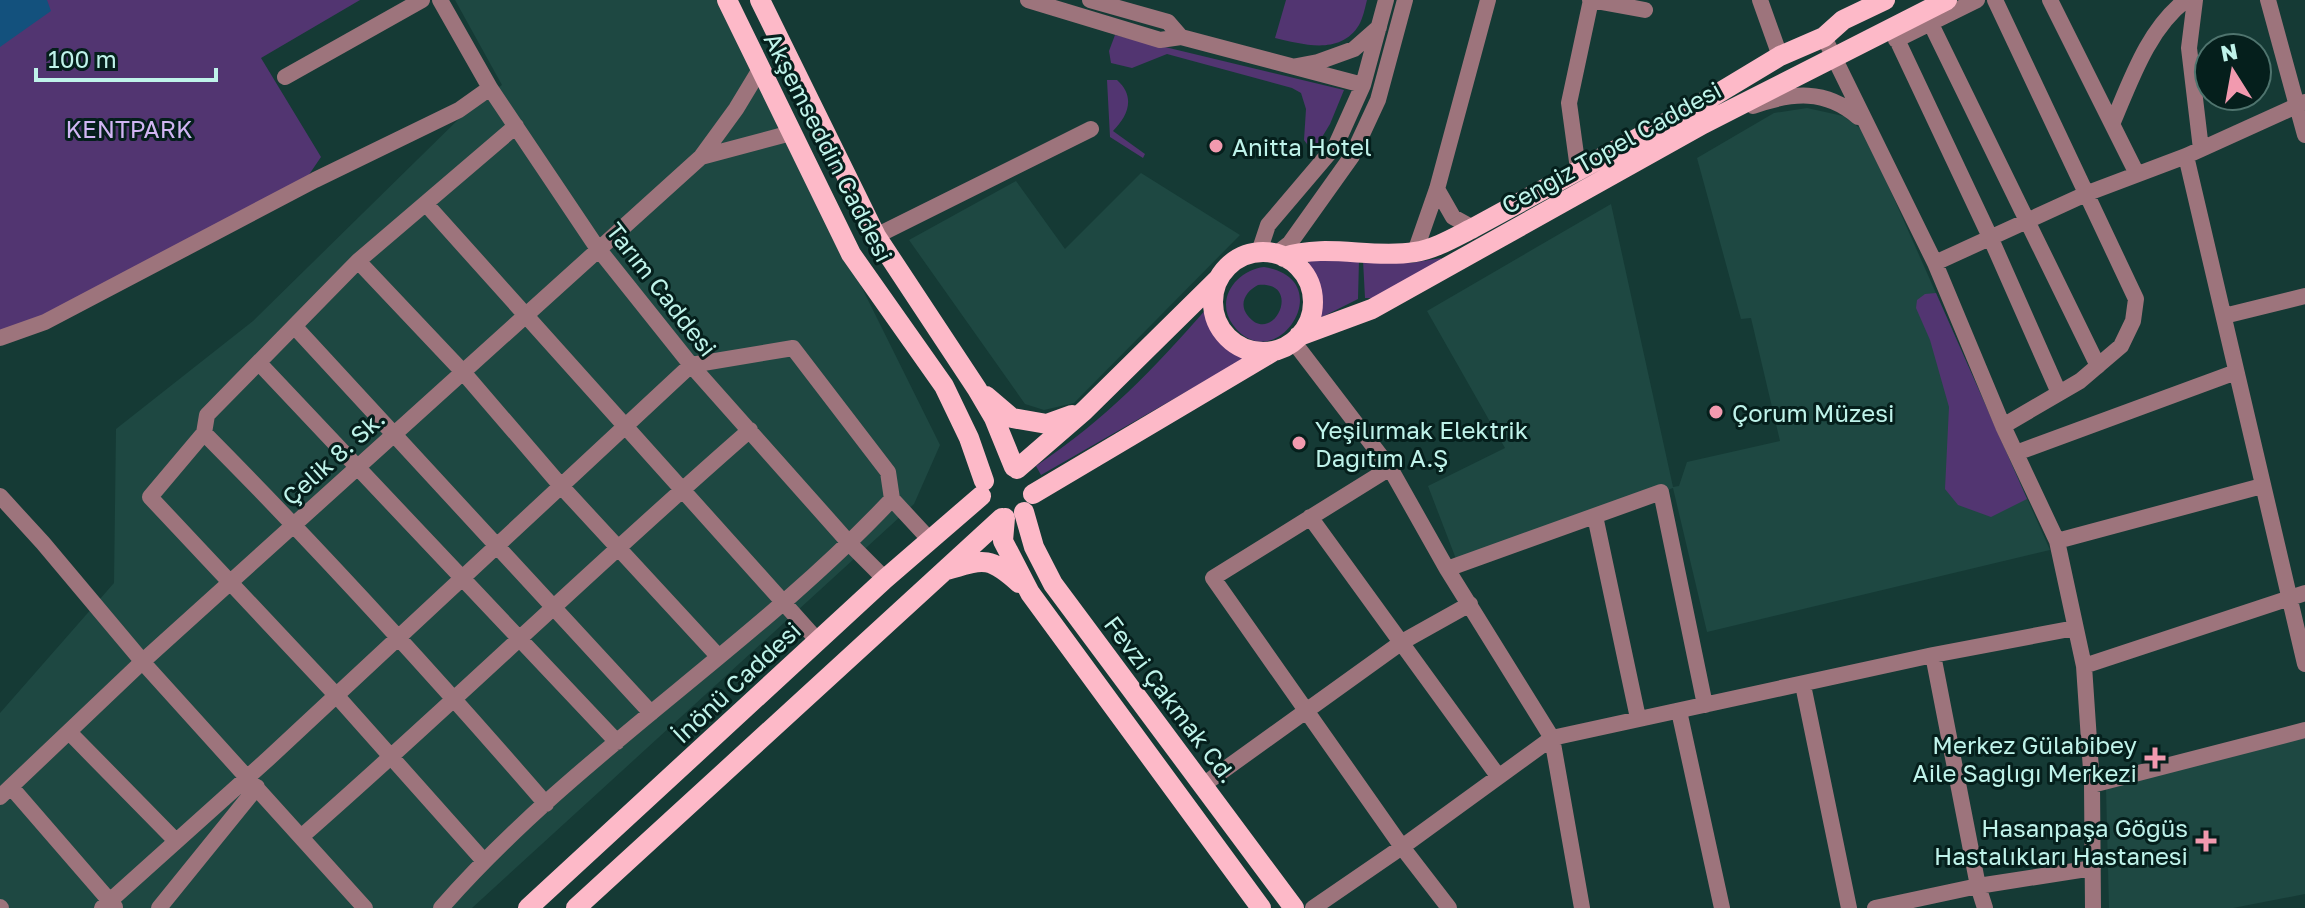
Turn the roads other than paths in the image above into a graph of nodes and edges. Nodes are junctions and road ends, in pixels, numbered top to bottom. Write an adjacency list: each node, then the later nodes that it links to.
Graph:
1 (422, 0): 31 (street)
2 (440, 0): 33 (street, Tarım Caddesi)
3 (727, 0): 30 (main road, Akşemseddin Caddesi)
4 (760, 0): 51 (main road, Akşemseddin Caddesi)
5 (1028, 0): 25 (street)
6 (1090, 0): 20 (street)
7 (1386, 0): 23 (street)
8 (1405, 0): 55 (street)
9 (1488, 0): 46 (street)
10 (1591, 0): 21 (street); 44 (street)
11 (1760, 0): 27 (street)
12 (1947, 0): 24 (main road, Cengiz Topel Caddesi)
13 (1977, 0): 22 (street)
14 (1995, 0): 47 (street)
15 (2050, 0): 35 (street)
16 (2186, 0): 35 (street)
17 (2195, 0): 42 (street)
18 (2268, 0): 34 (street)
19 (1878, 1): 24 (main road); 26 (main road, Cengiz Topel Caddesi)
20 (1122, 4): 25 (street)
21 (1645, 10)
22 (1930, 22): 24 (street); 49 (street)
23 (1380, 26): 29 (street); 32 (street)
24 (1894, 35): 28 (main road, Cengiz Topel Caddesi); 52 (street)
25 (1181, 37): 29 (street)
26 (1824, 37): 27 (main road, Cengiz Topel Caddesi); 28 (street)
27 (1780, 56): 44 (main road, Cengiz Topel Caddesi)
28 (1833, 57): 36 (main road, Cengiz Topel Caddesi); 37 (street)
29 (1292, 67): 32 (street)
30 (759, 71): 40 (main road, Akşemseddin Caddesi); 43 (street, Çelik 8. Sk.)
31 (285, 77)
32 (1363, 85): 55 (street)
33 (490, 88): 38 (street, Tarım Caddesi); 63 (street)
34 (2301, 104): 41 (street); 42 (street)
35 (2113, 122): 45 (street)
36 (1703, 124): 37 (street); 64 (main road, Cengiz Topel Caddesi)
37 (1866, 124): 57 (street)
38 (516, 126): 48 (street); 53 (street, Tarım Caddesi)
39 (1091, 129): 51 (street)
40 (791, 133): 43 (street); 86 (main road, Akşemseddin Caddesi)
41 (2305, 135)
42 (2194, 153): 45 (street); 61 (street)
43 (701, 157): 53 (street, Çelik 8. Sk.)
44 (1578, 169): 50 (main road, Cengiz Topel Caddesi)
45 (2137, 174): 47 (street)
46 (1437, 189): 50 (street); 54 (street)
47 (2088, 193): 49 (street); 68 (street)
48 (426, 204): 56 (street); 60 (street)
49 (2026, 222): 52 (street); 68 (street)
50 (1473, 228): 54 (main road, Cengiz Topel Caddesi)
51 (876, 236): 71 (main road, Akşemseddin Caddesi)
52 (1991, 239): 57 (street); 72 (street)
53 (599, 249): 60 (street, Çelik 8. Sk.); 67 (street, Tarım Caddesi)
54 (1415, 252): 55 (main road, Cengiz Topel Caddesi)
55 (1273, 254): 58 (main road); 64 (main road)
56 (358, 261): 62 (street); 69 (street)
57 (1935, 263): 75 (street)
58 (1219, 278): 65 (main road); 73 (main road)
59 (2305, 296): 61 (street)
60 (527, 314): 69 (street, Çelik 8. Sk.); 74 (street)
61 (2224, 316): 70 (street)
62 (295, 327): 66 (street); 78 (street)
63 (0, 338)
64 (1296, 339): 65 (main road); 82 (street)
65 (1274, 351): 89 (main road)
66 (259, 363): 77 (street); 80 (street)
67 (691, 365): 74 (street); 76 (street, Tarım Caddesi); 88 (street)
68 (2098, 366): 72 (street)
69 (463, 372): 78 (street, Çelik 8. Sk.); 83 (street)
70 (2236, 372): 79 (street); 84 (street)
71 (977, 389): 73 (main road); 81 (main road, Akşemseddin Caddesi)
72 (2059, 393): 75 (street)
73 (1084, 411): 81 (main road)
74 (626, 426): 83 (street); 85 (street)
75 (2003, 426): 79 (street)
76 (750, 430): 85 (street); 95 (street, Tarım Caddesi)
77 (204, 433): 92 (street); 102 (street)
78 (395, 433): 80 (street, Çelik 8. Sk.); 96 (street)
79 (2016, 453): 94 (street)
80 (356, 468): 92 (street, Çelik 8. Sk.); 100 (street)
81 (1016, 468): 86 (main road); 89 (main road)
82 (1390, 468): 91 (street); 98 (street)
83 (561, 486): 96 (street); 97 (street)
84 (2262, 486): 94 (street); 104 (street)
85 (682, 488): 97 (street); 105 (street)
86 (982, 489): 89 (main road); 93 (main road, İnönü Caddesi)
87 (0, 496): 115 (street)
88 (892, 499): 93 (street); 95 (street)
89 (1016, 510): 99 (main road); 103 (main road, Fevzi Çakmak Cd.); 133 (main road, Fevzi Çakmak Cd.)
90 (1595, 516): 98 (street); 121 (street); 125 (street)
91 (1310, 517): 112 (street); 122 (street)
92 (295, 524): 102 (street, Çelik 8. Sk.); 109 (street)
93 (930, 540): 101 (main road, İnönü Caddesi)
94 (2057, 541): 108 (street)
95 (850, 544): 101 (street, Tarım Caddesi); 105 (street)
96 (497, 545): 100 (street); 107 (street)
97 (617, 547): 107 (street); 114 (street)
98 (1447, 569): 106 (street)
99 (943, 571): 103 (main road); 148 (main road)
100 (461, 579): 109 (street); 110 (street)
101 (885, 579): 111 (main road, İnönü Caddesi)
102 (229, 584): 115 (street, Çelik 8. Sk.); 119 (street)
103 (1030, 593): 149 (main road, Fevzi Çakmak Cd.)
104 (2298, 596): 116 (street); 117 (street)
105 (783, 603): 111 (street); 114 (street)
106 (1470, 604): 112 (street); 128 (street)
107 (553, 605): 110 (street); 124 (street)
108 (2075, 628): 113 (street); 117 (street)
109 (400, 636): 119 (street); 120 (street)
110 (518, 638): 120 (street); 129 (street)
111 (818, 641): 147 (main road, İnönü Caddesi)
112 (1402, 642): 122 (street); 131 (street)
113 (1933, 655): 118 (street); 142 (street)
114 (718, 656): 124 (street)
115 (142, 662): 127 (street, Çelik 8. Sk.); 132 (street)
116 (2305, 664)
117 (2084, 666): 134 (street)
118 (1803, 685): 121 (street); 155 (street)
119 (336, 695): 130 (street); 132 (street)
120 (455, 699): 130 (street); 136 (street)
121 (1705, 705): 123 (street)
122 (1307, 711): 133 (street); 139 (street)
123 (1679, 711): 125 (street); 154 (street)
124 (651, 713): 129 (street)
125 (1638, 718): 128 (street)
126 (2305, 730): 134 (street)
127 (69, 732): 135 (street, Çelik 8. Sk.); 138 (street)
128 (1552, 738): 131 (street); 153 (street)
129 (617, 742): 136 (street)
130 (393, 757): 137 (street); 140 (street)
131 (1498, 776): 139 (street)
132 (252, 782): 137 (street); 138 (street); 144 (street)
133 (1203, 785): 150 (main road, Fevzi Çakmak Cd.)
134 (2092, 785): 141 (street)
135 (6, 792): 143 (street)
136 (546, 804): 140 (street)
137 (301, 837): 145 (street)
138 (176, 841): 143 (street)
139 (1402, 847): 151 (street); 152 (street)
140 (483, 860): 146 (street)
141 (2093, 868): 142 (street); 158 (street)
142 (1978, 886): 156 (street); 157 (street)
143 (109, 906)
144 (159, 908)
145 (364, 908)
146 (441, 908)
147 (528, 908)
148 (576, 908)
149 (1261, 908)
150 (1294, 908)
151 (1313, 908)
152 (1449, 908)
153 (1582, 908)
154 (1722, 908)
155 (1849, 908)
156 (1875, 908)
157 (1985, 908)
158 (2093, 908)

